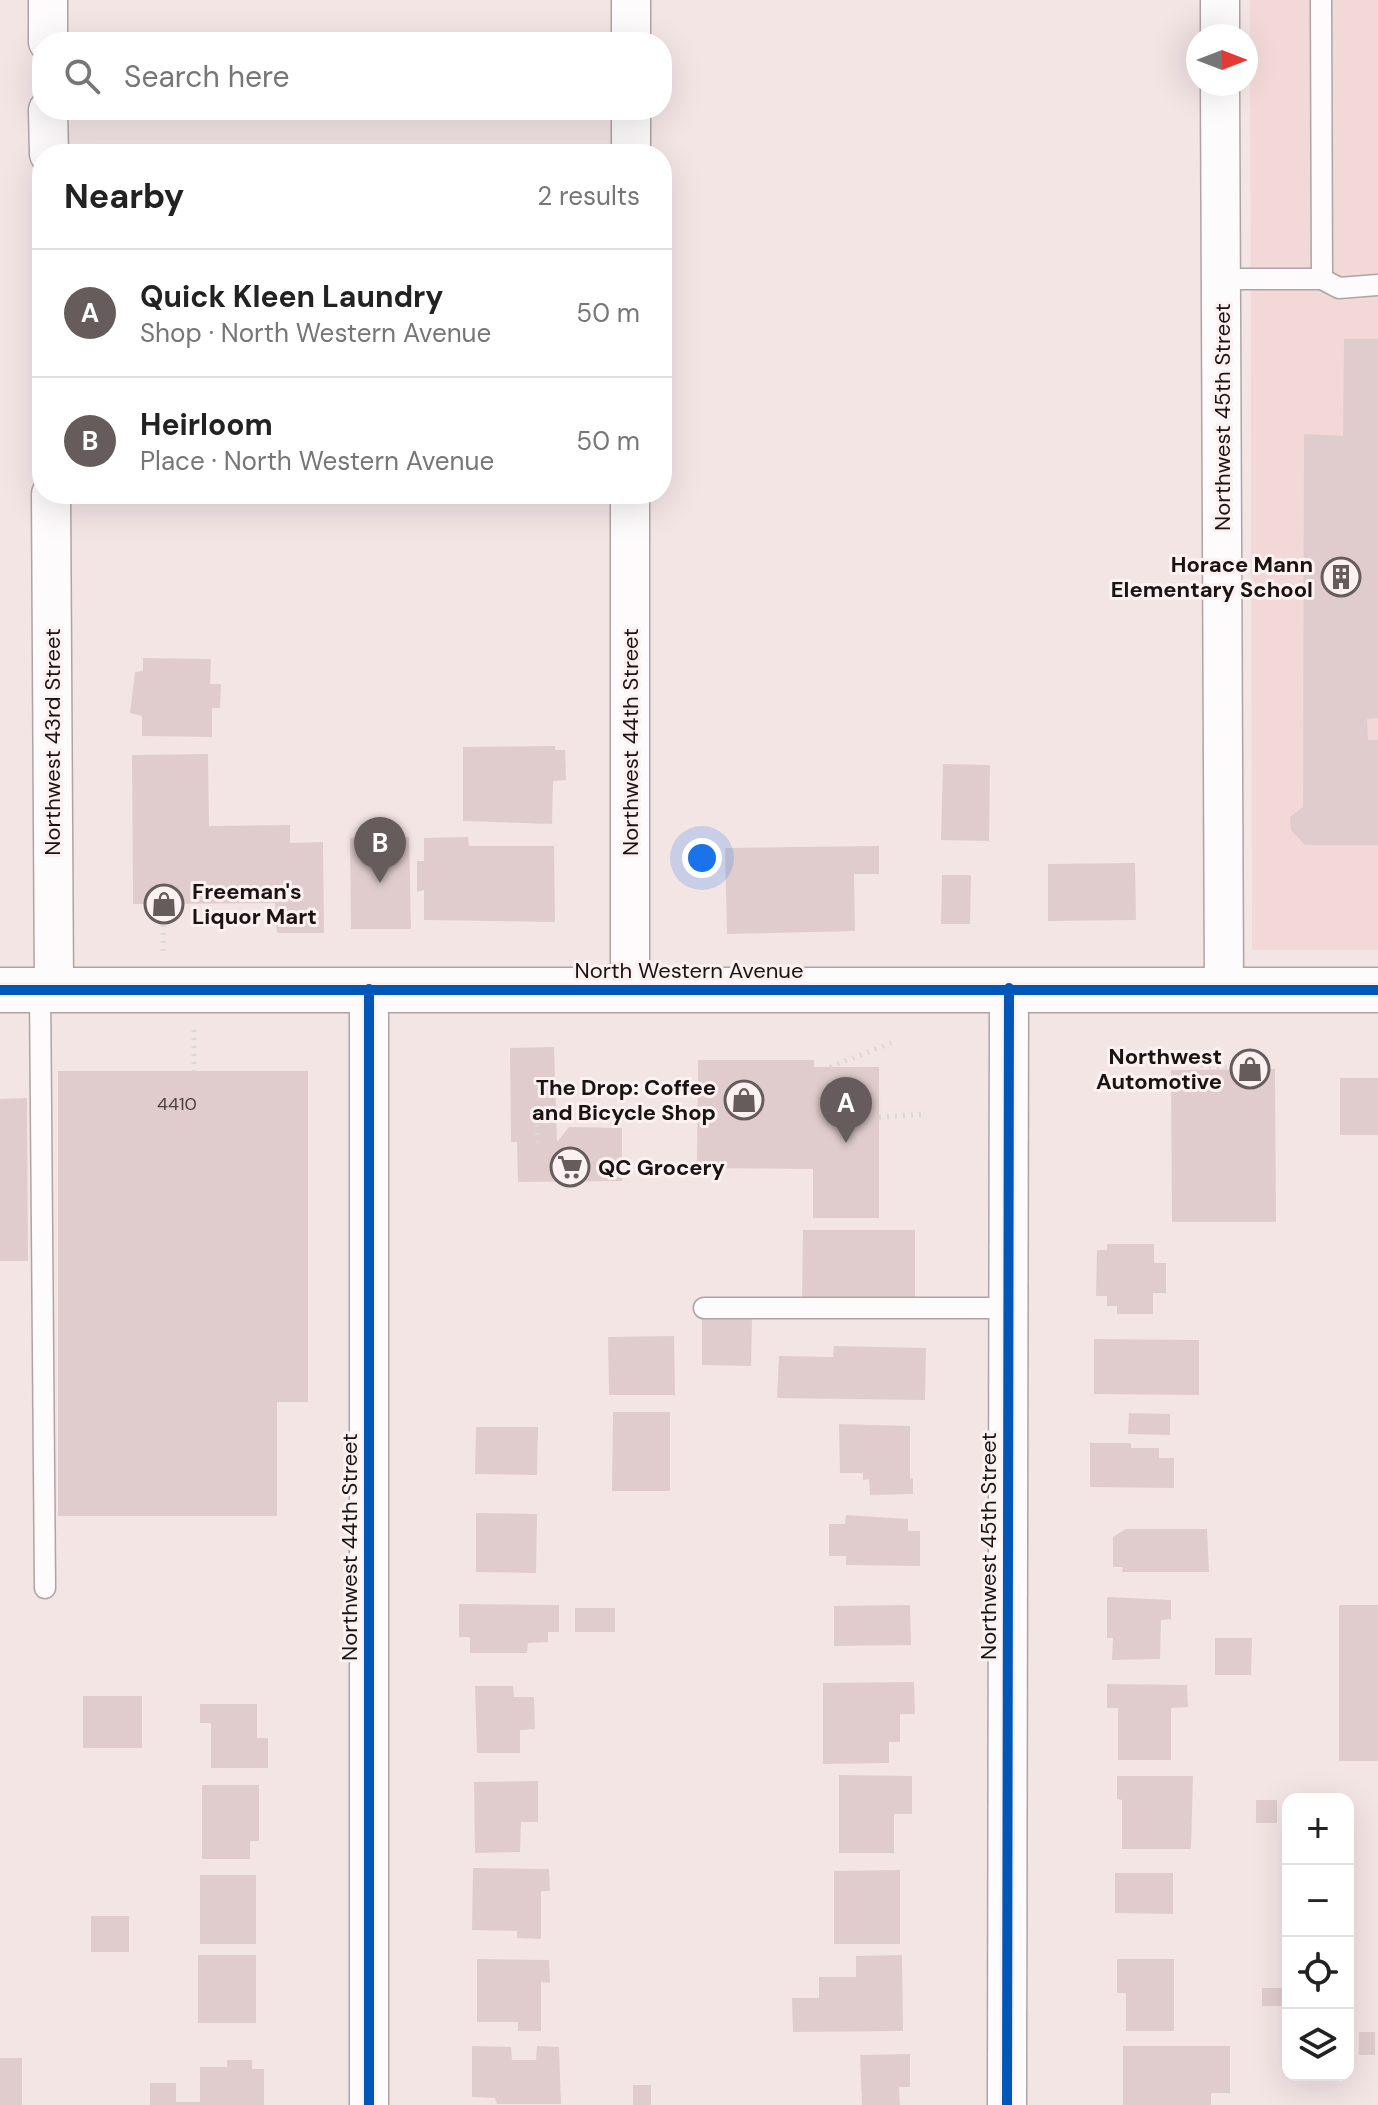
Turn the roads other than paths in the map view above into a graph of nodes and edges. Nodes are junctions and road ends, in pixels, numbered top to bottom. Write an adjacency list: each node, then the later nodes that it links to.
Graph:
1 (48, 0): 6 (street)
2 (631, 0): 7 (street)
3 (1220, 0): 5 (street)
4 (1321, 0): 14 (lane)
5 (1220, 24)
6 (48, 32)
7 (631, 32)
8 (1220, 96): 13 (street, Northwest 45th Street)
9 (48, 120): 11 (street)
10 (631, 120): 12 (street)
11 (49, 144)
12 (631, 144)
13 (1221, 279): 14 (lane); 21 (street, Northwest 45th Street)
14 (1322, 279): 15 (lane)
15 (1378, 285)
16 (51, 504): 20 (street, Northwest 43rd Street)
17 (630, 504): 23 (street, Northwest 44th Street)
18 (1009, 988): 21 (street, North Western Avenue); 23 (street, North Western Avenue); 25 (street, Northwest 45th Street)
19 (369, 989): 20 (street, North Western Avenue); 23 (street, North Western Avenue); 27 (street, Northwest 44th Street)
20 (31, 990): 26 (lane)
21 (1224, 990): 22 (street, North Western Avenue)
22 (1378, 990)
23 (630, 991)
24 (704, 1308): 25 (lane)
25 (1008, 1308): 28 (street, Northwest 45th Street)
26 (45, 1588)
27 (369, 2105)
28 (1007, 2105)

